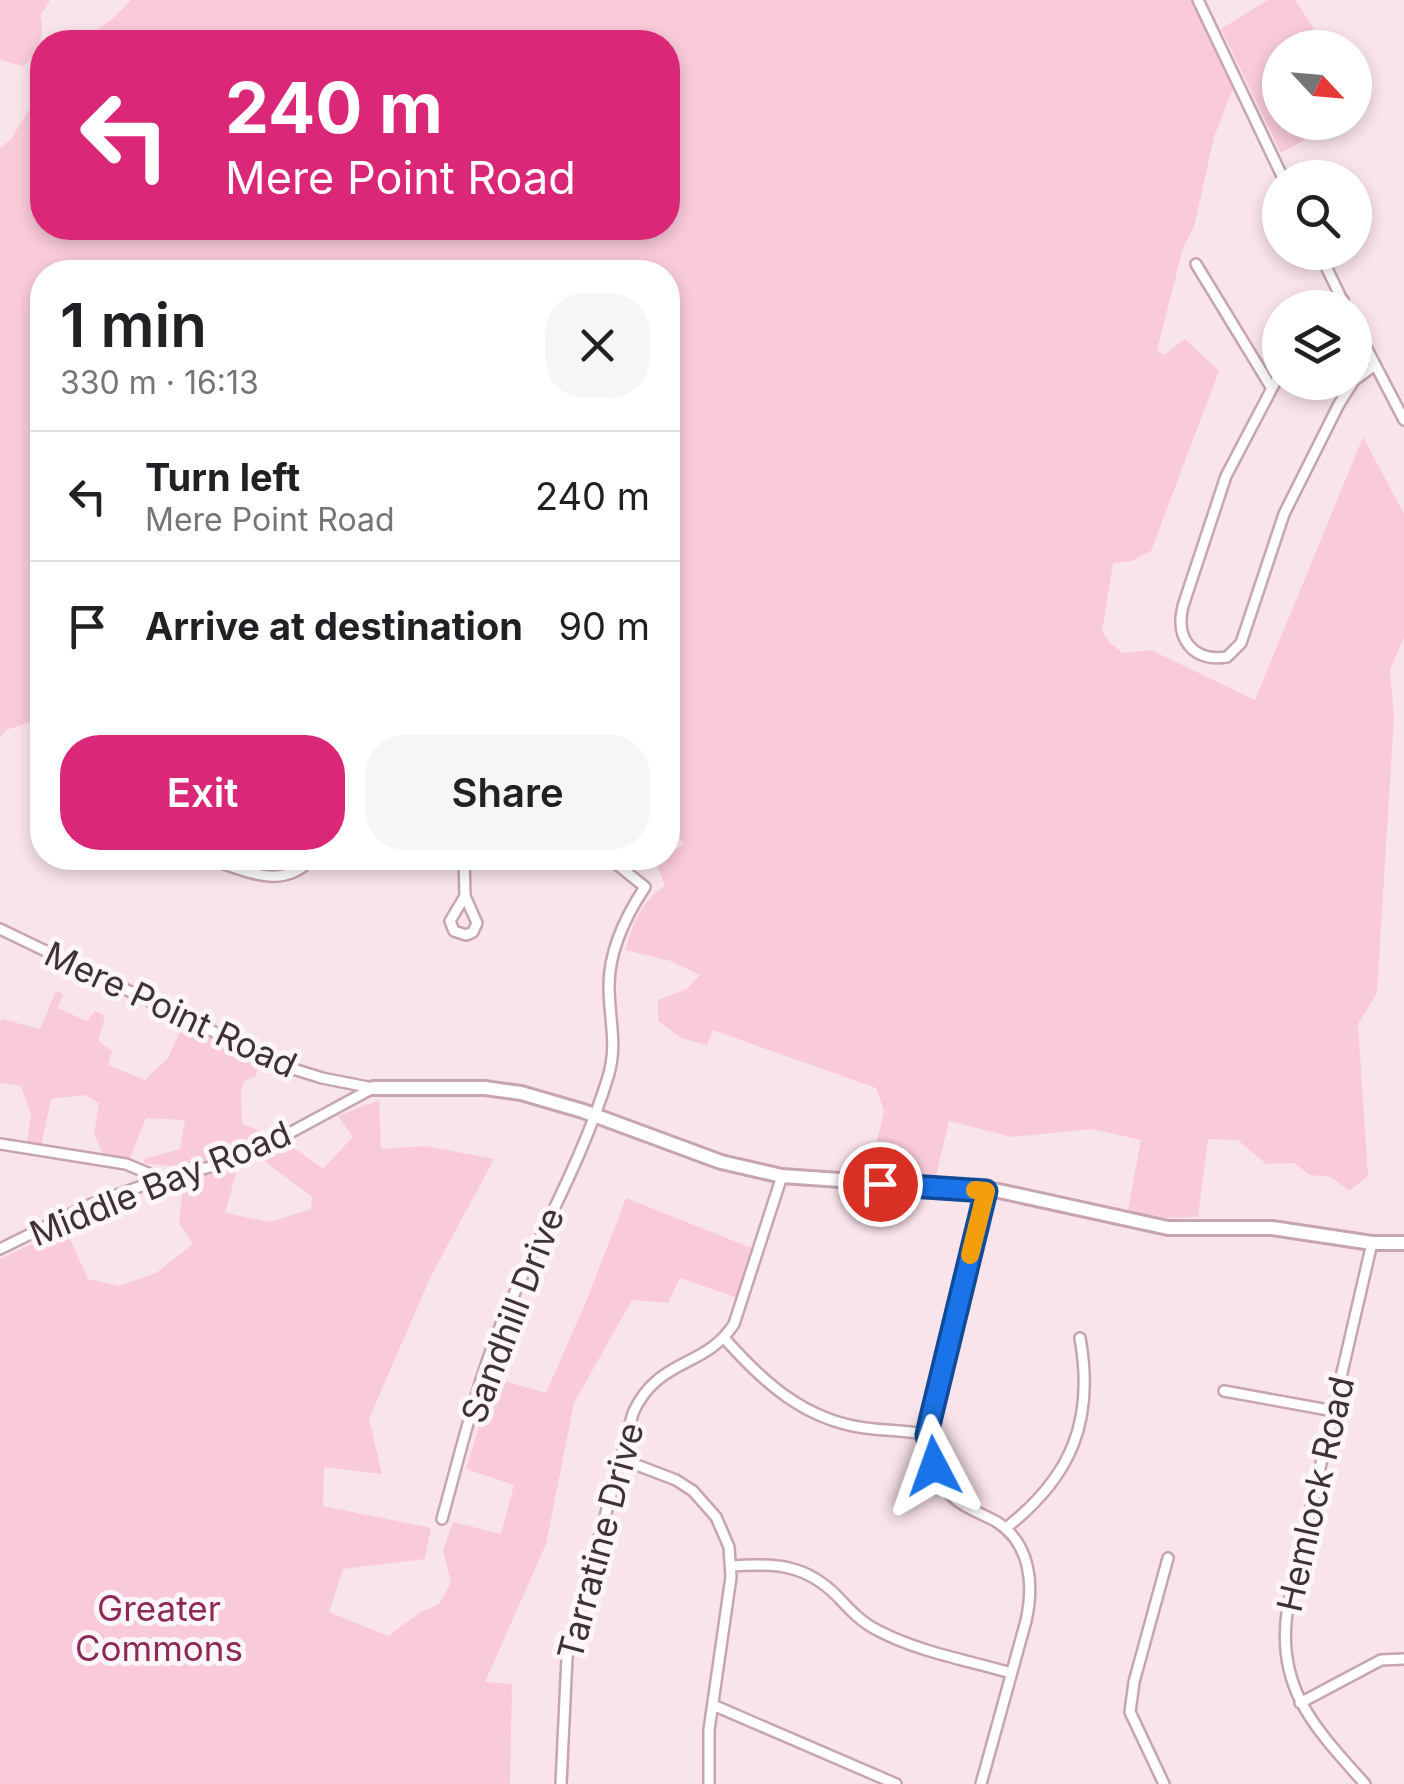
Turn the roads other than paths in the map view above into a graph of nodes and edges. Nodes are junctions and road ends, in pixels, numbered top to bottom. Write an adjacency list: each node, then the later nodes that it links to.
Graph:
1 (1202, 1): 2 (street)
2 (1276, 160)
3 (1196, 264): 6 (street)
4 (1372, 361): 5 (street)
5 (1374, 365): 9 (street)
6 (1262, 373)
7 (1265, 400): 8 (street)
8 (1342, 400)
9 (1403, 416)
10 (246, 870): 11 (street)
11 (297, 870)
12 (464, 870): 14 (street)
13 (623, 870): 17 (street, Sandhill Drive)
14 (465, 896)
15 (0, 929): 16 (street, Mere Point Road)
16 (373, 1088): 17 (street, Mere Point Road); 20 (street, Middle Bay Road)
17 (594, 1116): 19 (street, Mere Point Road); 31 (street, Sandhill Drive)
18 (0, 1144): 20 (street)
19 (782, 1176): 21 (street, Mere Point Road); 26 (street)
20 (163, 1179): 24 (street, Middle Bay Road)
21 (986, 1191): 22 (street, Mere Point Road); 29 (street)
22 (1372, 1243): 23 (street, Mere Point Road); 28 (street, Hemlock Road)
23 (1404, 1243)
24 (0, 1249)
25 (1080, 1338): 32 (street)
26 (725, 1339): 29 (street); 30 (street, Tarratine Drive)
27 (1224, 1391): 28 (street)
28 (1334, 1411): 37 (street, Hemlock Road)
29 (927, 1435): 32 (street)
30 (620, 1459): 34 (street); 39 (street, Tarratine Drive)
31 (442, 1520)
32 (1006, 1528): 36 (street)
33 (1168, 1558): 43 (street)
34 (732, 1566): 36 (street); 38 (street)
35 (1404, 1659): 37 (street)
36 (1011, 1673): 42 (street)
37 (1300, 1703): 44 (street, Hemlock Road)
38 (713, 1705): 40 (street); 41 (street)
39 (560, 1784)
40 (709, 1784)
41 (896, 1784)
42 (980, 1784)
43 (1163, 1784)
44 (1365, 1784)

